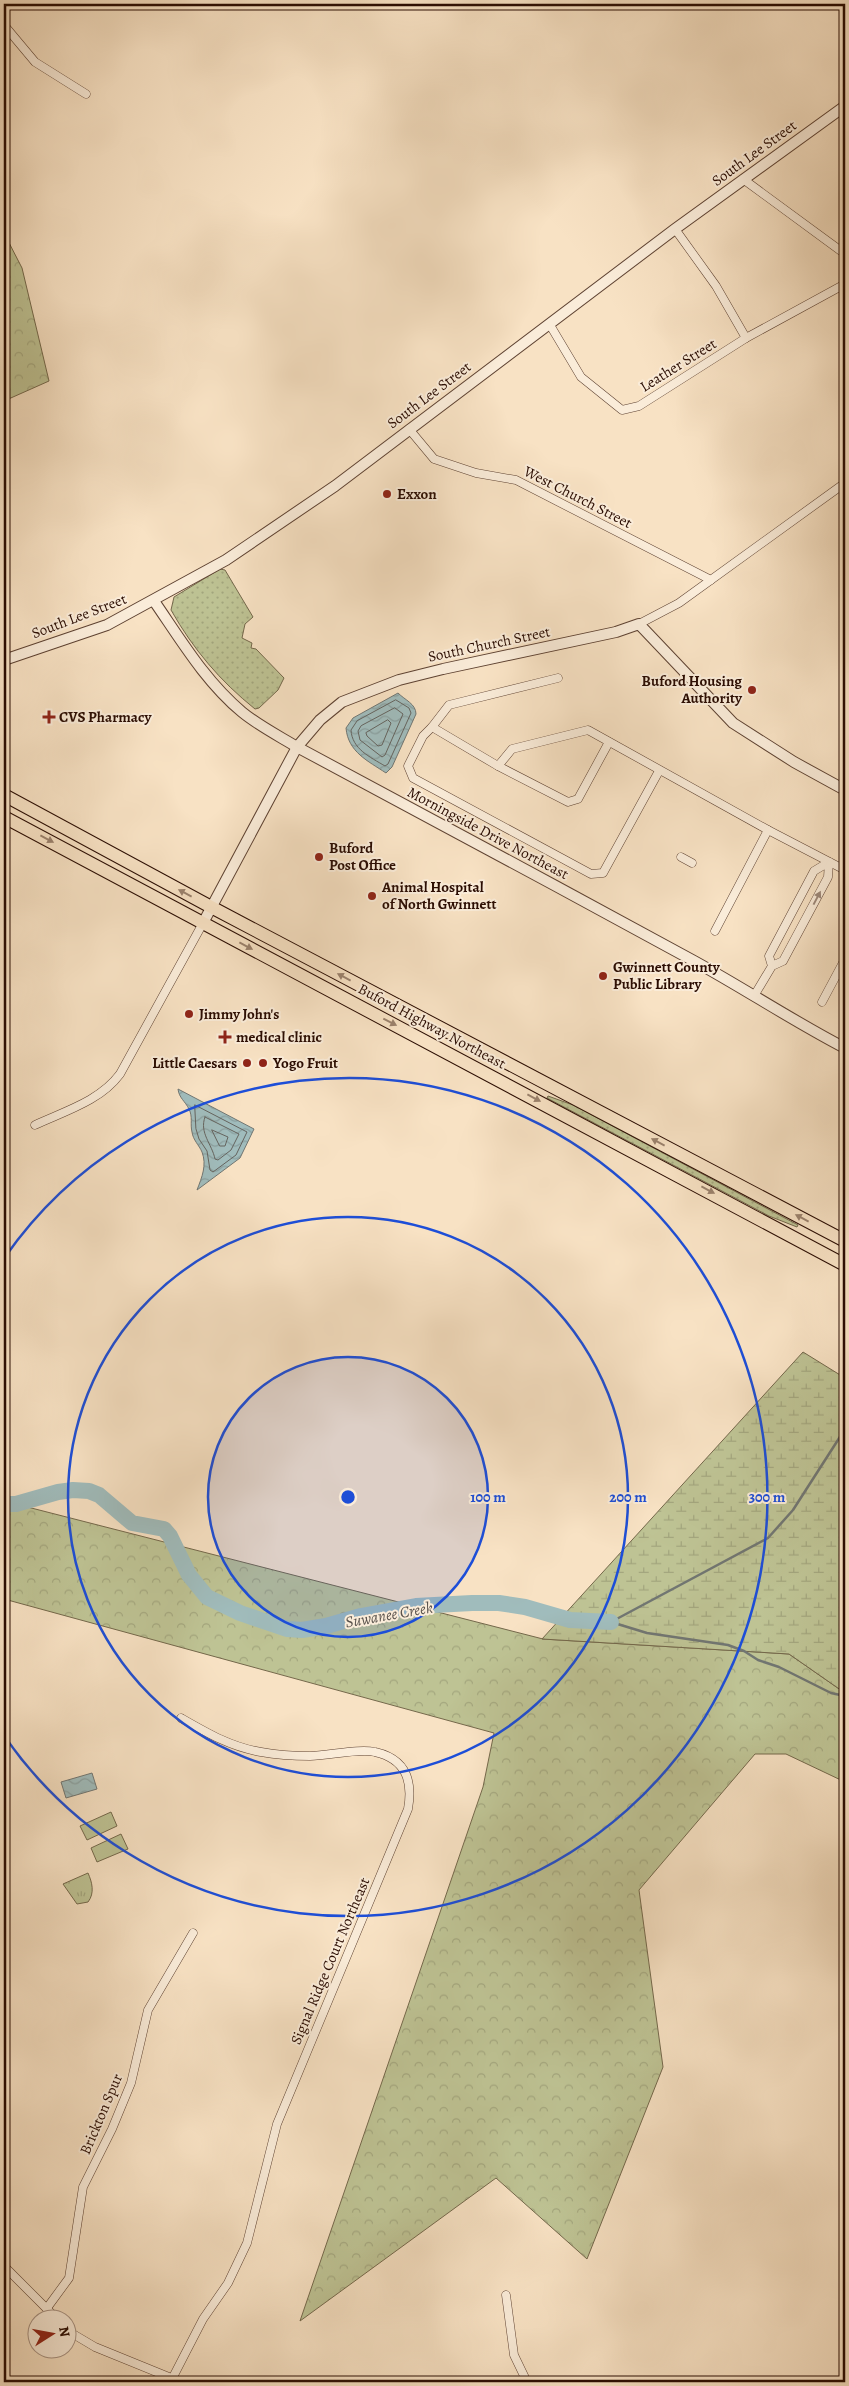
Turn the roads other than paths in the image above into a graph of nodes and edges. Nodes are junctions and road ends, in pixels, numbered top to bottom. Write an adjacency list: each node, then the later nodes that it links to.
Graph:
1 (4, 25): 2 (street)
2 (86, 94)
3 (845, 106): 4 (street, South Lee Street)
4 (743, 179): 5 (street, South Lee Street); 6 (street)
5 (675, 229): 8 (street, South Lee Street); 9 (street)
6 (845, 254)
7 (845, 284): 9 (street, Leather Street)
8 (550, 325): 9 (street, Leather Street); 10 (street, South Lee Street)
9 (746, 338)
10 (409, 429): 12 (street, West Church Street); 13 (street, South Lee Street)
11 (845, 484): 12 (street, South Church Street)
12 (711, 580): 14 (street, South Church Street)
13 (154, 601): 15 (street, South Lee Street); 19 (street, Morningside Drive Northeast)
14 (639, 624): 19 (street, South Church Street); 22 (street)
15 (4, 660)
16 (558, 678): 17 (street)
17 (432, 727): 20 (street); 21 (street)
18 (609, 742): 20 (street); 20 (street); 21 (street)
19 (297, 748): 30 (street, South Church Street); 37 (street, Morningside Drive Northeast)
20 (498, 766)
21 (659, 771): 25 (street)
22 (845, 790)
23 (4, 794): 30 (main road, Buford Highway Northeast, one-way to 23)
24 (4, 817): 33 (main road, Buford Highway Northeast, one-way to 33)
25 (768, 830): 27 (street); 34 (street)
26 (681, 857): 28 (street)
27 (829, 862): 29 (street); 31 (street); 32 (street, one-way to 27)
28 (692, 863)
29 (845, 870)
30 (213, 908): 33 (street, South Church Street); 41 (main road, Buford Highway Northeast, one-way to 30)
31 (791, 915): 32 (street); 36 (street)
32 (805, 921): 36 (street)
33 (203, 923): 40 (street); 42 (main road, Buford Highway Northeast, one-way to 42)
34 (715, 931)
35 (845, 959): 38 (street)
36 (772, 966): 37 (street)
37 (754, 996): 39 (street, Morningside Drive Northeast)
38 (822, 1002)
39 (845, 1048)
40 (35, 1125)
41 (845, 1241)
42 (845, 1264)
43 (181, 1718): 49 (street, Signal Ridge Court Northeast)
44 (193, 1932): 47 (street, Brickton Spur)
45 (4, 2266): 47 (street)
46 (506, 2295): 51 (street)
47 (47, 2308)
48 (78, 2337): 49 (street)
49 (172, 2379): 50 (street)
50 (181, 2382)
51 (527, 2382)

